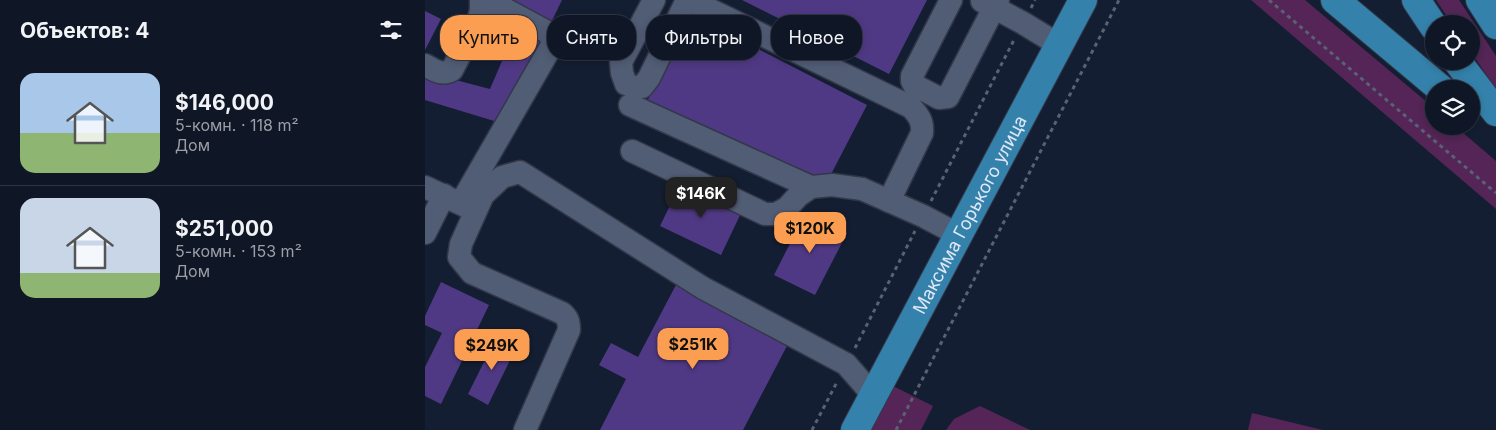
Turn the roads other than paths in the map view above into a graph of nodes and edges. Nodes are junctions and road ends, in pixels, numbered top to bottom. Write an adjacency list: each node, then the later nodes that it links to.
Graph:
1 (481, 0): 14 (lane)
2 (488, 0): 23 (lane)
3 (654, 0): 4 (lane)
4 (689, 0): 24 (lane)
5 (951, 0): 10 (lane)
6 (1083, 0): 13 (main road, Максима Горького улица)
7 (1335, 0): 16 (main road)
8 (1416, 0): 11 (main road)
9 (1480, 0): 12 (main road)
10 (991, 2): 13 (lane)
11 (1426, 15)
12 (1496, 25)
13 (1059, 45): 26 (main road, Максима Горького улица)
14 (425, 65)
15 (1464, 70): 18 (main road)
16 (1430, 80)
17 (630, 105): 22 (lane)
18 (1496, 112)
19 (1480, 119): 20 (main road)
20 (1496, 129)
21 (632, 151): 22 (lane)
22 (811, 187): 24 (lane)
23 (451, 199): 25 (lane); 27 (lane); 28 (lane)
24 (889, 201): 26 (lane)
25 (425, 233)
26 (959, 235): 27 (main road, Максима Горького улица)
27 (873, 395): 29 (main road, Максима Горького улица)
28 (525, 430)
29 (855, 430)

